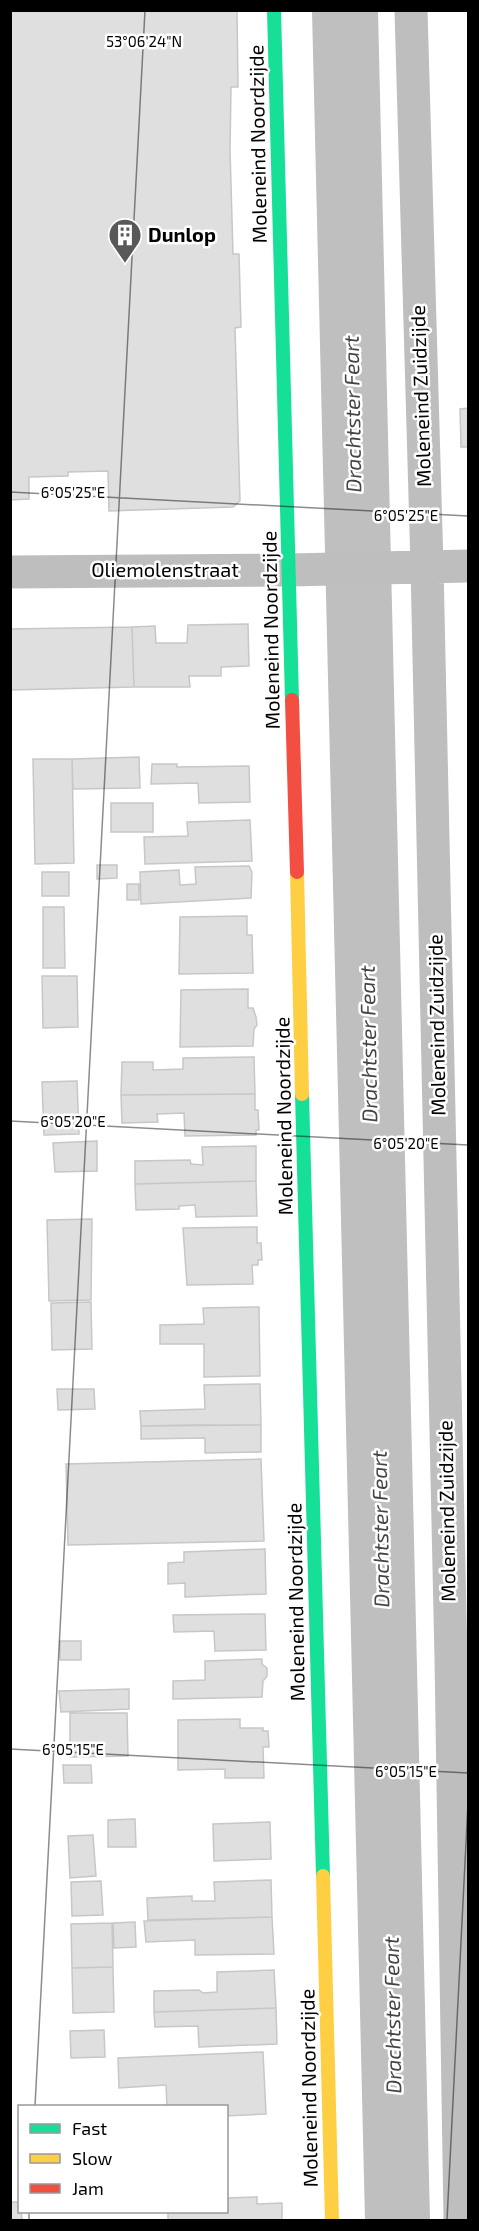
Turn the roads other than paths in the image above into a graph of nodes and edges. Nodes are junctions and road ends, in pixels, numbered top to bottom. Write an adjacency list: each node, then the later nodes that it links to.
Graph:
1 (274, 10): 5 (street, Moleneind Noordzijde)
2 (411, 10): 4 (street, Moleneind Zuidzijde)
3 (468, 566): 4 (street, Oliemolenstraat)
4 (417, 567): 5 (street, Oliemolenstraat); 7 (street, Moleneind Zuidzijde)
5 (304, 570): 6 (street, Oliemolenstraat); 9 (street, Moleneind Noordzijde)
6 (10, 572)
7 (458, 1499): 8 (street, Moleneind Zuidzijde)
8 (460, 1659): 10 (street, Moleneind Zuidzijde)
9 (332, 2220)
10 (460, 2220)

